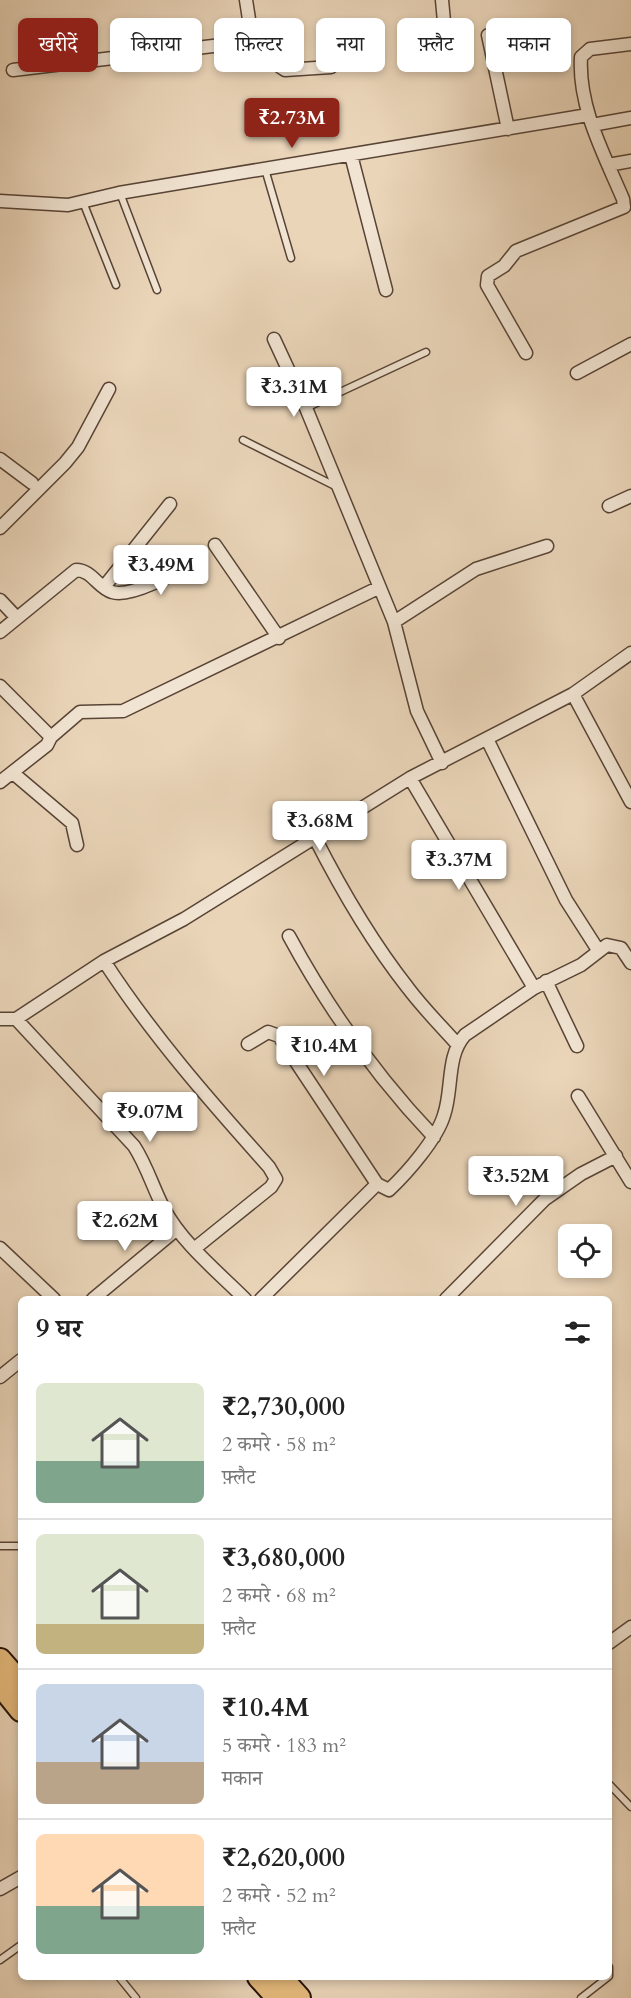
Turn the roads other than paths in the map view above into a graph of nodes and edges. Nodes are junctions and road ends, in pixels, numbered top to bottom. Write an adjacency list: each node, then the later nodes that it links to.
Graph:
1 (246, 0): 3 (street)
2 (442, 0): 4 (street)
3 (249, 18)
4 (444, 18)
5 (631, 44): 10 (street)
6 (214, 46): 7 (street)
7 (13, 70)
8 (496, 72): 11 (street)
9 (631, 118): 10 (street)
10 (590, 120): 11 (street); 14 (street)
11 (508, 129): 12 (street)
12 (351, 155): 15 (street); 22 (street)
13 (631, 161): 14 (street)
14 (608, 165): 26 (street)
15 (264, 168): 16 (street); 19 (lane)
16 (119, 193): 18 (street); 21 (lane)
17 (0, 201): 18 (street)
18 (83, 201): 20 (lane)
19 (291, 258)
20 (116, 285)
21 (157, 290)
22 (386, 290)
23 (274, 339): 29 (street)
24 (631, 344): 27 (street)
25 (426, 352): 29 (lane)
26 (526, 353)
27 (577, 373)
28 (109, 389): 37 (street)
29 (306, 408): 33 (street)
30 (243, 440): 33 (lane)
31 (0, 459): 32 (street)
32 (32, 483)
33 (338, 487): 42 (street)
34 (631, 496): 36 (street)
35 (170, 504): 41 (street)
36 (609, 506)
37 (0, 528)
38 (214, 545): 47 (street)
39 (547, 546): 45 (street)
40 (191, 561): 41 (street)
41 (104, 587): 44 (street)
42 (378, 588): 45 (street); 47 (street)
43 (0, 600): 44 (street)
44 (16, 618): 46 (street)
45 (394, 621): 53 (street)
46 (0, 632)
47 (279, 638): 51 (street)
48 (631, 653): 50 (street)
49 (0, 686): 51 (street)
50 (573, 694): 52 (street); 57 (street)
51 (51, 737): 54 (street)
52 (487, 739): 53 (street); 61 (street)
53 (442, 763): 55 (street)
54 (13, 773): 56 (street); 59 (street)
55 (410, 778): 58 (street); 64 (street)
56 (0, 783)
57 (631, 802)
58 (315, 838): 62 (street); 68 (street)
59 (77, 845)
60 (289, 936): 71 (street)
61 (598, 950): 63 (street); 64 (street)
62 (104, 961): 65 (street); 77 (street)
63 (631, 963)
64 (540, 985): 68 (street); 69 (street)
65 (16, 1018): 66 (street); 75 (street)
66 (0, 1019)
67 (248, 1044): 74 (street)
68 (458, 1044): 71 (street)
69 (577, 1046)
70 (578, 1096): 72 (street)
71 (434, 1137): 74 (street)
72 (616, 1156): 73 (street); 82 (street)
73 (631, 1182)
74 (377, 1184): 81 (street)
75 (177, 1229): 77 (street); 78 (street)
76 (0, 1248): 79 (street)
77 (194, 1249): 80 (street)
78 (107, 1295)
79 (51, 1296)
80 (242, 1296)
81 (264, 1296)
82 (449, 1296)
83 (18, 1362): 84 (street)
84 (0, 1377)
85 (0, 1546): 86 (lane)
86 (18, 1546)
87 (631, 1627): 88 (street)
88 (612, 1641)
89 (0, 1660): 90 (highway)
90 (18, 1681)
91 (0, 1684): 92 (highway)
92 (18, 1706)
93 (612, 1787): 94 (lane)
94 (631, 1807)
95 (18, 1878): 96 (street)
96 (0, 1889)
97 (18, 1947): 98 (lane)
98 (0, 1960)
99 (121, 1980): 103 (lane)
100 (262, 1980): 104 (highway)
101 (283, 1980): 105 (highway)
102 (605, 1980): 106 (lane)
103 (136, 1998)
104 (278, 1998)
105 (299, 1998)
106 (581, 1998)

